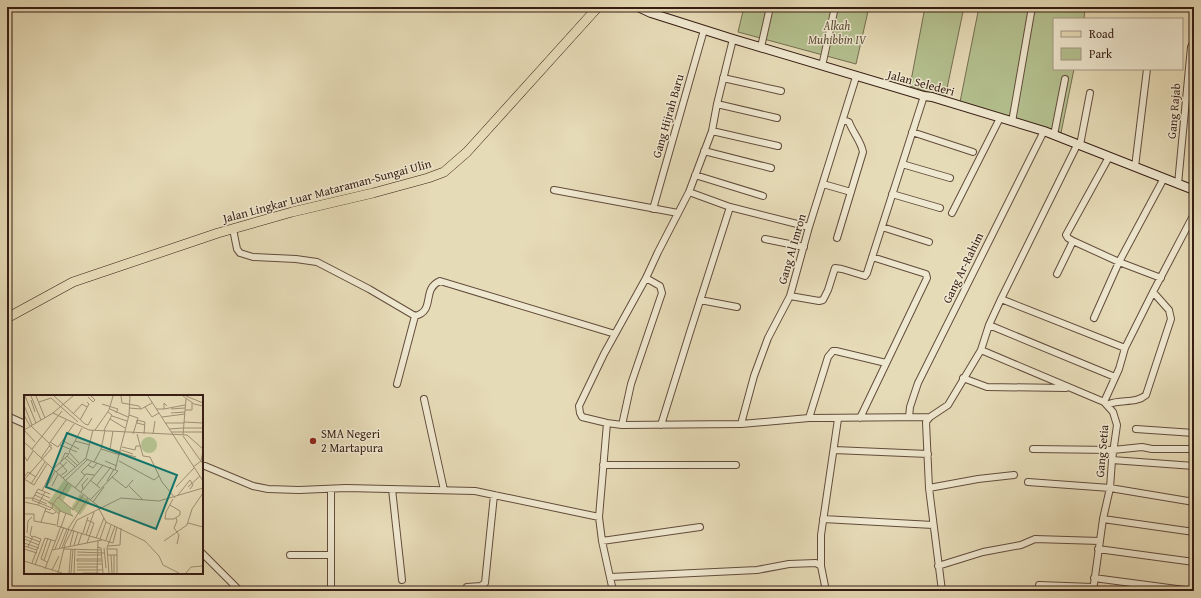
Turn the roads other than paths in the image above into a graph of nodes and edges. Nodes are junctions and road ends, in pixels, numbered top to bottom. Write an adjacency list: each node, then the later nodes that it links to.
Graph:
1 (598, 7): 54 (main road, Jalan Lingkar Luar Mataraman-Sungai Ulin)
2 (638, 7): 6 (street, Jalan Selederi)
3 (770, 7): 9 (street)
4 (835, 7): 10 (street)
5 (1032, 7): 22 (street)
6 (704, 30): 7 (street, Jalan Selederi); 47 (street, Gang Hijrah Baru)
7 (733, 39): 9 (street, Jalan Selederi); 13 (street)
8 (1194, 42): 39 (street, Gang Rajab)
9 (761, 46): 10 (street, Jalan Selederi)
10 (822, 66): 12 (street, Jalan Selederi)
11 (1147, 70): 34 (street)
12 (856, 77): 17 (street, Jalan Selederi); 21 (street, Gang Al Imron)
13 (723, 78): 15 (street); 18 (street)
14 (1065, 79): 26 (street)
15 (781, 91)
16 (1090, 93): 27 (street)
17 (924, 96): 20 (street, Jalan Selederi); 25 (street)
18 (717, 104): 19 (street); 23 (street)
19 (777, 118)
20 (1000, 118): 22 (street, Jalan Selederi); 50 (street)
21 (843, 120): 38 (street, Gang Al Imron); 43 (street)
22 (1012, 122): 24 (street, Jalan Selederi)
23 (712, 131): 28 (street); 29 (street)
24 (1044, 131): 26 (street, Jalan Selederi); 85 (street, Gang Ar-Rahim)
25 (912, 132): 30 (street); 32 (street)
26 (1054, 135): 27 (street, Jalan Selederi)
27 (1078, 145): 31 (street, Jalan Selederi); 67 (street)
28 (778, 146)
29 (704, 151): 33 (street); 35 (street)
30 (973, 152)
31 (1109, 157): 34 (street, Jalan Selederi); 57 (street)
32 (902, 164): 36 (street); 44 (street)
33 (771, 168)
34 (1135, 168): 37 (street, Jalan Selederi)
35 (695, 175): 42 (street); 45 (street)
36 (950, 178)
37 (1164, 178): 39 (street, Jalan Selederi); 61 (street)
38 (822, 184): 43 (street); 52 (street, Gang Al Imron)
39 (1178, 184): 41 (street, Jalan Selederi)
40 (554, 190): 47 (street)
41 (1194, 190)
42 (689, 192): 46 (street); 49 (street)
43 (851, 192): 55 (street)
44 (892, 194): 48 (street); 53 (street)
45 (763, 196)
46 (730, 207): 52 (street); 68 (street)
47 (653, 208): 49 (street)
48 (940, 208)
49 (678, 213): 63 (street)
50 (952, 213)
51 (1194, 214): 64 (street)
52 (809, 227): 59 (street, Gang Al Imron)
53 (882, 227): 58 (street); 60 (street)
54 (233, 229): 70 (street); 71 (main road, Jalan Lingkar Luar Mataraman-Sungai Ulin)
55 (837, 238)
56 (765, 239): 59 (street)
57 (1073, 241): 61 (street); 62 (street)
58 (929, 242)
59 (804, 247): 66 (street, Gang Al Imron)
60 (872, 257): 66 (street); 77 (street)
61 (1119, 262): 64 (street); 72 (street)
62 (1057, 274)
63 (646, 278): 74 (street); 93 (street)
64 (1161, 278): 65 (street)
65 (1153, 292): 75 (street); 83 (street)
66 (790, 296): 92 (street, Gang Al Imron)
67 (1001, 299): 73 (street); 75 (street)
68 (700, 300): 69 (street); 94 (street)
69 (737, 307)
70 (415, 316): 74 (street); 80 (street)
71 (7, 318)
72 (1094, 318)
73 (989, 325): 76 (street); 78 (street)
74 (615, 334): 90 (street)
75 (1125, 348): 78 (street)
76 (981, 350): 79 (street); 81 (street)
77 (886, 363): 87 (street); 88 (street)
78 (1115, 377): 83 (street)
79 (963, 378): 81 (street); 86 (street)
80 (397, 384)
81 (1070, 388): 83 (street)
82 (424, 399): 113 (street)
83 (1106, 404): 100 (street, Gang Setia)
84 (7, 416): 91 (street)
85 (909, 417): 86 (street); 88 (street)
86 (930, 417): 101 (street)
87 (809, 418): 89 (street); 92 (street)
88 (860, 418): 89 (street)
89 (838, 419): 99 (street)
90 (607, 423): 93 (street); 103 (street)
91 (24, 424)
92 (741, 424): 94 (street)
93 (622, 425): 94 (street)
94 (661, 425)
95 (1136, 429): 96 (street)
96 (1194, 433)
97 (1033, 449): 100 (street)
98 (1194, 449): 100 (street)
99 (834, 450): 101 (street); 117 (street)
100 (1113, 450): 102 (street, Gang Setia)
101 (928, 454): 110 (street)
102 (1112, 460): 106 (street); 111 (street, Gang Setia)
103 (603, 465): 104 (street); 116 (street)
104 (736, 465)
105 (203, 466): 109 (street)
106 (1194, 466)
107 (1014, 475): 110 (street)
108 (1028, 482): 111 (street)
109 (331, 488): 112 (street); 127 (street)
110 (929, 488): 119 (street)
111 (1110, 488): 115 (street); 118 (street, Gang Setia)
112 (392, 489): 113 (street); 133 (street)
113 (444, 490): 114 (street)
114 (494, 495): 116 (street); 136 (street)
115 (1194, 502)
116 (599, 517): 122 (street)
117 (823, 519): 119 (street); 129 (street)
118 (1103, 519): 121 (street); 123 (street, Gang Setia)
119 (933, 525): 130 (street)
120 (700, 527): 122 (street)
121 (1194, 532)
122 (602, 541): 131 (street)
123 (1100, 541): 124 (street, Gang Setia); 130 (street)
124 (1098, 549): 128 (street); 132 (street, Gang Setia)
125 (203, 554): 139 (street)
126 (290, 555): 127 (street)
127 (331, 555): 141 (street)
128 (1194, 562)
129 (821, 566): 131 (street); 143 (street)
130 (938, 566): 144 (street)
131 (610, 577): 142 (street)
132 (1094, 578): 137 (street, Gang Setia); 145 (street)
133 (402, 580)
134 (1039, 585): 137 (street)
135 (1194, 585): 145 (street)
136 (467, 587)
137 (1093, 589)
138 (287, 590): 140 (street)
139 (240, 591)
140 (293, 591): 141 (street)
141 (331, 591)
142 (614, 591)
143 (826, 591)
144 (942, 591)
145 (1192, 591)

